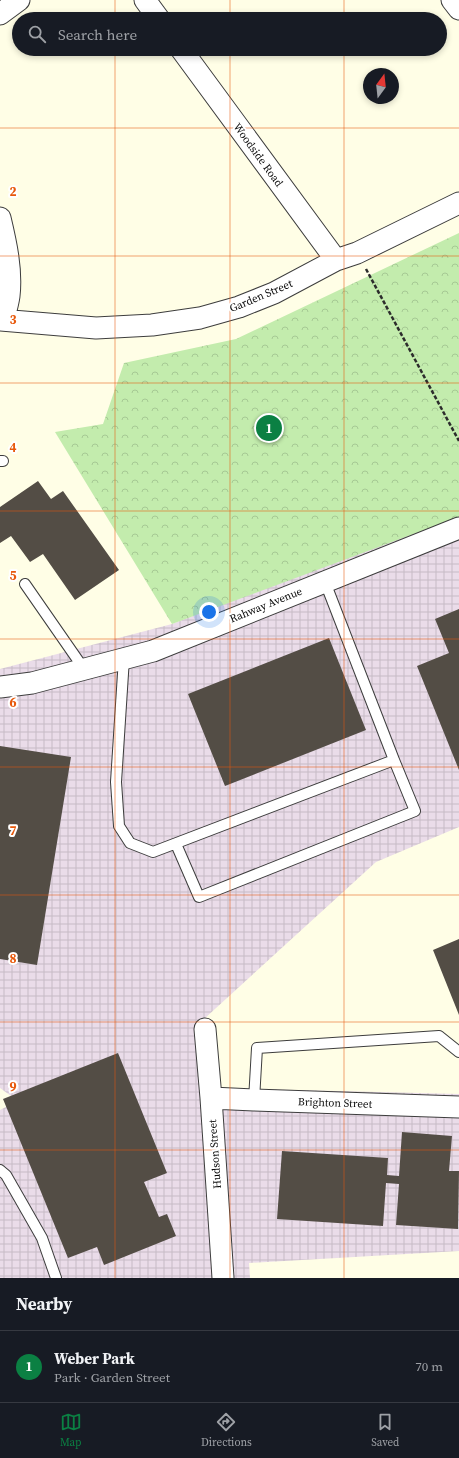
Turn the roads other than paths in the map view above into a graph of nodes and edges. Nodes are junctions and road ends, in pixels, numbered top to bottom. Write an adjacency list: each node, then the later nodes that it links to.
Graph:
1 (19, 0): 6 (street)
2 (145, 0): 5 (street)
3 (452, 0): 4 (street)
4 (459, 9)
5 (154, 12)
6 (0, 14)
7 (186, 56): 10 (street, Woodside Road)
8 (459, 203): 10 (street, Garden Street)
9 (0, 218): 11 (street)
10 (336, 260): 11 (street, Garden Street)
11 (2, 320)
12 (459, 528): 13 (street, Rahway Avenue)
13 (325, 582): 15 (street, Rahway Avenue); 18 (lane)
14 (25, 584): 16 (lane)
15 (124, 658): 16 (street, Rahway Avenue); 19 (lane)
16 (84, 669): 17 (street, Rahway Avenue)
17 (0, 687)
18 (394, 760): 19 (lane); 19 (lane)
19 (176, 844)
20 (205, 1029): 22 (street, Hudson Street)
21 (459, 1052): 23 (lane)
22 (211, 1098): 23 (street, Brighton Street); 27 (street, Hudson Street)
23 (254, 1100): 24 (street, Brighton Street)
24 (459, 1107)
25 (0, 1170): 26 (lane)
26 (56, 1278)
27 (223, 1278)

